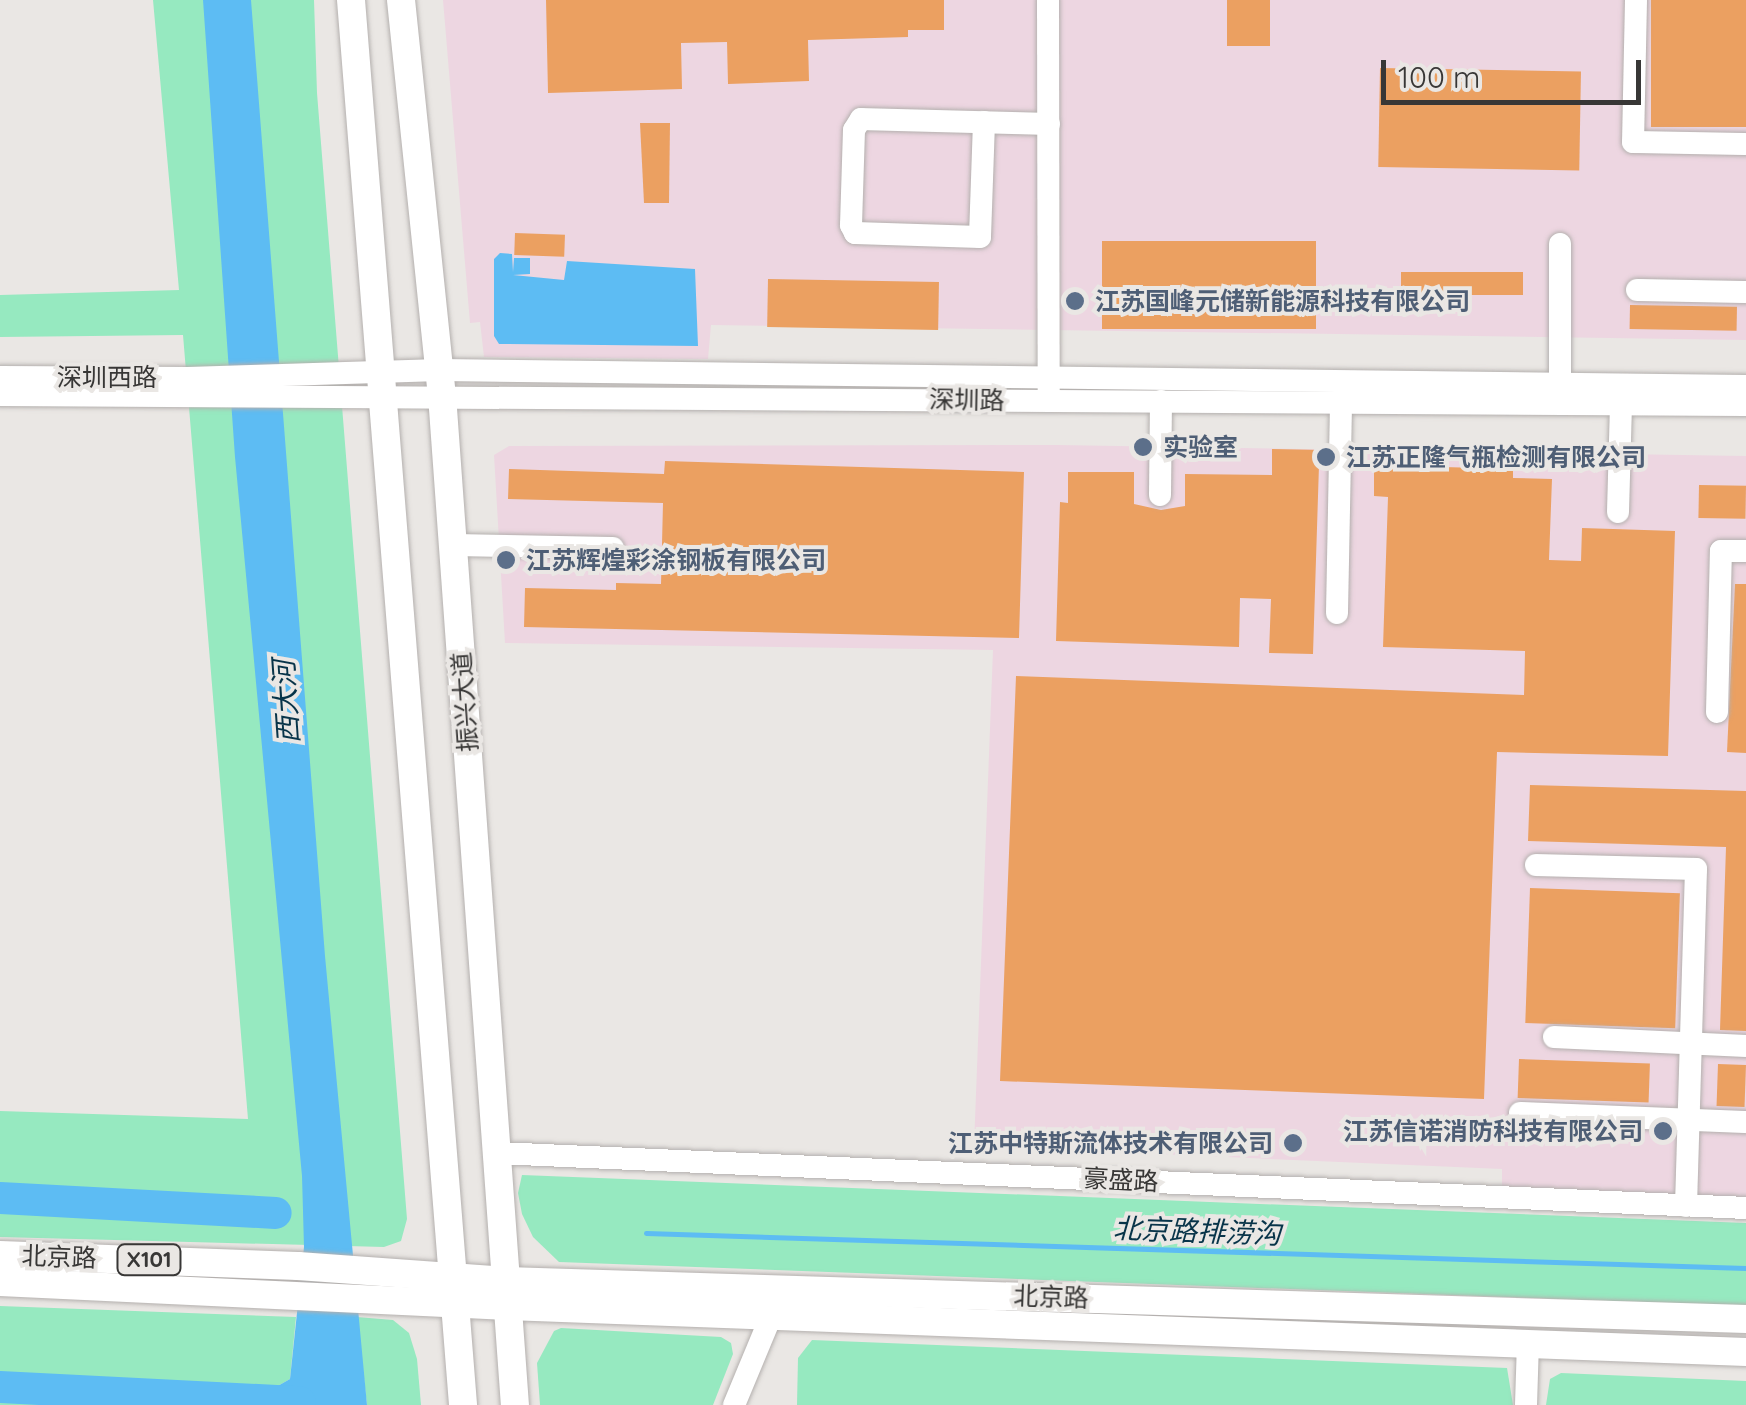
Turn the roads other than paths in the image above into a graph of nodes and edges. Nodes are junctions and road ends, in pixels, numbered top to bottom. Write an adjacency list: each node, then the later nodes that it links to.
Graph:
1 (351, 0): 13 (main road)
2 (401, 0): 12 (main road, 振兴大道)
3 (1048, 0): 6 (street)
4 (1636, 0): 7 (street)
5 (984, 122): 5 (street); 6 (street)
6 (1048, 124): 16 (street)
7 (1746, 144)
8 (1560, 244): 17 (street)
9 (1637, 290): 10 (street)
10 (1746, 292)
11 (0, 377): 15 (street, 深圳西路)
12 (442, 382): 13 (street, 深圳路); 16 (street, 深圳路); 25 (main road, 振兴大道)
13 (382, 384): 15 (street, 深圳路); 43 (main road)
14 (1746, 386): 17 (street, 深圳路)
15 (193, 387): 18 (street, 深圳西路)
16 (1049, 389): 17 (street, 深圳路); 19 (street, 深圳路)
17 (1560, 394): 20 (street, 深圳路); 21 (street, 深圳路)
18 (0, 395)
19 (1161, 402): 20 (street, 深圳路); 23 (street)
20 (1341, 402): 28 (street)
21 (1622, 404): 22 (street, 深圳路); 24 (street)
22 (1746, 406)
23 (1160, 495)
24 (1618, 512)
25 (453, 545): 26 (street); 37 (main road, 振兴大道)
26 (614, 548)
27 (1746, 551): 29 (street)
28 (1337, 612)
29 (1717, 712)
30 (1536, 865): 32 (street)
31 (1554, 1037): 32 (street)
32 (1691, 1044): 33 (street); 35 (street)
33 (1746, 1046)
34 (1520, 1113): 35 (street)
35 (1688, 1120): 36 (street); 38 (street)
36 (1746, 1122)
37 (497, 1152): 38 (street, 豪盛路); 44 (main road, 振兴大道)
38 (1686, 1206): 39 (street, 豪盛路)
39 (1746, 1208)
40 (0, 1255): 41 (main road, 北京路 / X101)
41 (297, 1280): 42 (main road, 北京路 / X101); 43 (main road, 北京路)
42 (0, 1282)
43 (456, 1290): 44 (main road, 北京路); 49 (main road)
44 (507, 1294): 45 (main road, 北京路); 46 (main road, 北京路); 50 (main road, 振兴大道)
45 (770, 1316): 47 (main road, 北京路); 51 (street)
46 (1746, 1319)
47 (1528, 1343): 48 (main road, 北京路); 52 (street)
48 (1746, 1352)
49 (463, 1405)
50 (515, 1405)
51 (734, 1405)
52 (1526, 1405)

